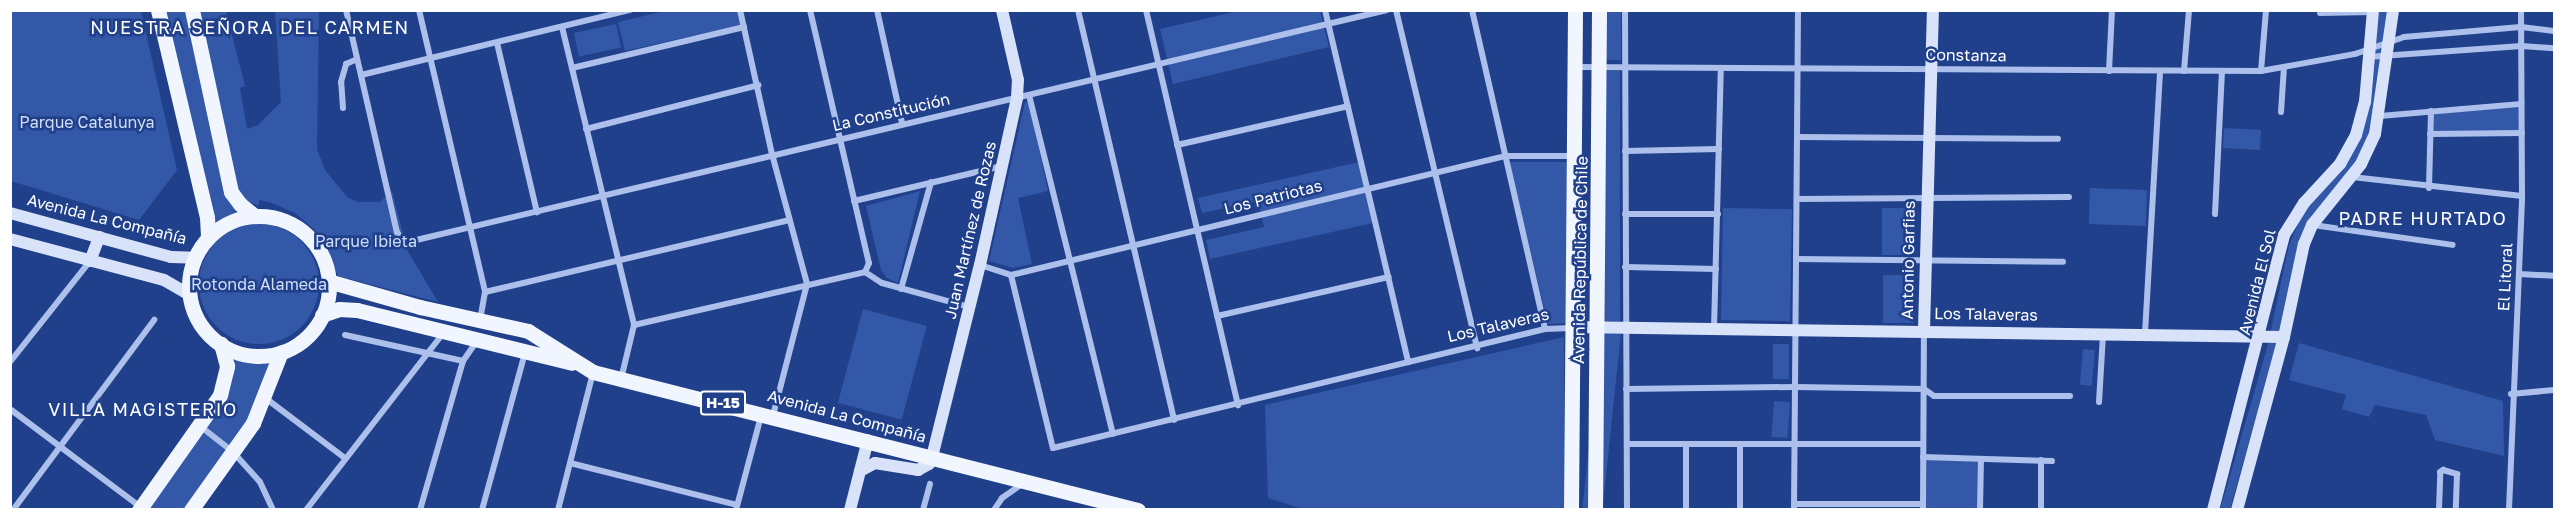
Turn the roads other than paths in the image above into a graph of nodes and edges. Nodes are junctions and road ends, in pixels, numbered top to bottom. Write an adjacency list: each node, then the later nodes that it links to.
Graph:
1 (158, 10): 104 (main road)
2 (192, 10): 97 (main road)
3 (346, 10): 41 (street)
4 (419, 10): 40 (street)
5 (630, 10): 28 (street)
6 (740, 10): 31 (street)
7 (810, 10): 72 (street)
8 (877, 10): 66 (street)
9 (1002, 10): 59 (street, Juan Martínez de Rozas)
10 (1078, 10): 57 (street)
11 (1146, 10): 42 (street)
12 (1325, 10): 29 (street)
13 (1387, 10): 29 (street, La Constitución)
14 (1396, 10): 81 (street)
15 (1472, 10): 78 (street)
16 (1575, 10): 44 (main road, Avenida República de Chile)
17 (1599, 10): 43 (main road, Avenida República de Chile)
18 (1625, 10): 45 (street)
19 (1798, 10): 49 (street)
20 (1933, 10): 50 (street, Antonio Garfias)
21 (2112, 10): 51 (street)
22 (2189, 10): 53 (street)
23 (2266, 10): 55 (street)
24 (2393, 10): 34 (street)
25 (2521, 10): 32 (street, El Litoral)
26 (2373, 11): 27 (street); 38 (street, Avenida El Sol)
27 (2320, 13)
28 (604, 14): 30 (street)
29 (1329, 24): 42 (street, La Constitución); 61 (street)
30 (562, 27): 35 (street); 47 (street)
31 (744, 27): 47 (street); 58 (street)
32 (2521, 27): 33 (street, Constanza); 34 (street, Constanza); 36 (street, El Litoral)
33 (2554, 31)
34 (2390, 40): 38 (street, Constanza); 39 (street)
35 (497, 43): 40 (street); 92 (street)
36 (2522, 46): 37 (street, Constanza); 39 (street, Constanza); 60 (street, El Litoral)
37 (2554, 48)
38 (2368, 53): 39 (street, Constanza); 46 (street, Constanza); 143 (street, Avenida El Sol)
39 (2388, 57): 65 (street)
40 (431, 58): 56 (street); 100 (street)
41 (357, 59): 56 (street); 62 (street)
42 (1158, 63): 57 (street, La Constitución); 74 (street)
43 (1599, 66): 44 (street, Constanza); 45 (street, Constanza); 134 (main road, Avenida República de Chile)
44 (1575, 67): 79 (main road, Avenida República de Chile)
45 (1625, 67): 48 (street, Constanza); 76 (street)
46 (2283, 67): 55 (street, Constanza); 64 (street)
47 (572, 68): 67 (street)
48 (1721, 68): 49 (street, Constanza); 75 (street)
49 (1798, 69): 50 (street, Constanza); 70 (street)
50 (1932, 69): 51 (street, Constanza); 71 (street, Antonio Garfias)
51 (2109, 70): 52 (street, Constanza)
52 (2160, 71): 53 (street, Constanza); 142 (street)
53 (2184, 71): 54 (street, Constanza)
54 (2222, 71): 55 (street, Constanza); 94 (street)
55 (2261, 71)
56 (361, 75): 100 (street, La Constitución)
57 (1091, 78): 59 (street, La Constitución); 106 (street)
58 (758, 85): 67 (street); 77 (street)
59 (1023, 96): 66 (street, La Constitución); 80 (street, Juan Martínez de Rozas); 112 (street)
60 (2521, 104): 63 (street); 68 (street, El Litoral)
61 (1348, 106): 74 (street); 85 (street)
62 (343, 108)
63 (2431, 111): 65 (street); 69 (street)
64 (2281, 112)
65 (2380, 116): 82 (street)
66 (902, 123): 72 (street, La Constitución)
67 (586, 129): 86 (street)
68 (2522, 133): 69 (street); 87 (street, El Litoral)
69 (2430, 134): 84 (street)
70 (1797, 136): 71 (street); 89 (street)
71 (1930, 136): 73 (street); 90 (street, Antonio Garfias)
72 (838, 138): 77 (street, La Constitución); 91 (street)
73 (2058, 139)
74 (1177, 145): 101 (street)
75 (1719, 149): 76 (street); 96 (street)
76 (1625, 151): 95 (street)
77 (772, 154): 86 (street, La Constitución); 98 (street)
78 (1505, 156): 79 (street, Los Patriotas); 81 (street, Los Patriotas); 136 (street)
79 (1574, 156): 133 (main road, Avenida República de Chile)
80 (1003, 166): 83 (street); 114 (street, Juan Martínez de Rozas)
81 (1435, 172): 85 (street, Los Patriotas); 149 (street)
82 (2352, 177): 84 (street); 99 (street)
83 (931, 182): 91 (street); 124 (street)
84 (2429, 188): 87 (street)
85 (1368, 189): 101 (street, Los Patriotas); 121 (street)
86 (601, 196): 92 (street, La Constitución); 110 (street)
87 (2522, 196): 119 (street, El Litoral)
88 (2069, 197): 90 (street)
89 (1797, 199): 90 (street); 108 (street)
90 (1925, 200): 113 (street, Antonio Garfias)
91 (854, 201): 117 (street)
92 (537, 212): 100 (street, La Constitución)
93 (10, 213): 102 (street, Avenida La Compañía)
94 (2215, 213)
95 (1625, 214): 96 (street); 115 (street)
96 (1718, 214): 116 (street)
97 (255, 216): 104 (main road); 122 (main road)
98 (789, 220): 110 (street); 123 (street)
99 (2312, 225): 105 (street); 145 (street)
100 (469, 226): 125 (street)
101 (1197, 230): 106 (street, Los Patriotas); 129 (street)
102 (99, 237): 107 (street, Avenida La Compañía); 109 (street)
103 (10, 238): 109 (street)
104 (208, 238): 107 (main road)
105 (2453, 245)
106 (1132, 246): 112 (street, Los Patriotas); 171 (street)
107 (195, 258): 126 (main road)
108 (1796, 259): 113 (street); 138 (street)
109 (90, 261): 126 (street); 150 (street)
110 (619, 261): 125 (street); 132 (street)
111 (2063, 262): 113 (street)
112 (1069, 263): 118 (street, Los Patriotas); 173 (street)
113 (1925, 263): 139 (street, Antonio Garfias)
114 (980, 266): 118 (street, Los Patriotas); 127 (street, Juan Martínez de Rozas)
115 (1625, 267): 116 (street); 135 (street)
116 (1716, 269): 137 (street)
117 (865, 272): 123 (street); 124 (street)
118 (1011, 274): 173 (street, Los Talaveras)
119 (2519, 274): 120 (street); 164 (street, El Litoral)
120 (2554, 276)
121 (1389, 277): 129 (street); 156 (street)
122 (328, 281): 128 (main road); 131 (main road, Avenida La Compañía / H-15)
123 (807, 284): 132 (street); 170 (street)
124 (901, 289): 127 (street)
125 (485, 292): 131 (street)
126 (190, 295): 147 (main road)
127 (969, 307): 182 (street, Juan Martínez de Rozas)
128 (322, 315): 140 (main road, Avenida La Compañía / H-15); 151 (main road)
129 (1217, 316): 168 (street)
130 (154, 320): 180 (street)
131 (480, 321): 157 (main road, Avenida La Compañía / H-15)
132 (634, 325): 159 (street)
133 (1573, 327): 134 (street, Los Talaveras); 136 (street, Los Talaveras); 208 (main road, Avenida República de Chile)
134 (1597, 327): 135 (street, Los Talaveras); 209 (main road, Avenida República de Chile)
135 (1625, 328): 137 (street, Los Talaveras); 161 (street)
136 (1545, 329): 149 (street, Los Talaveras)
137 (1714, 329): 138 (street, Los Talaveras)
138 (1796, 329): 139 (street, Los Talaveras); 160 (street)
139 (1924, 330): 141 (street, Los Talaveras); 162 (street, Antonio Garfias)
140 (444, 332): 146 (main road, Avenida La Compañía / H-15); 152 (street)
141 (2103, 332): 142 (street, Los Talaveras); 167 (street)
142 (2145, 333): 143 (street, Los Talaveras)
143 (2261, 334): 145 (street, Los Talaveras); 215 (street, Avenida El Sol)
144 (345, 335): 152 (street)
145 (2284, 337): 216 (street)
146 (478, 340): 153 (main road, Avenida La Compañía / H-15); 154 (street)
147 (221, 344): 151 (main road); 172 (main road)
148 (10, 347): 150 (street)
149 (1477, 348): 156 (street, Los Talaveras)
150 (20, 350): 155 (street)
151 (281, 352): 165 (main road)
152 (424, 354): 154 (street); 183 (street)
153 (525, 354): 157 (main road, Avenida La Compañía / H-15); 202 (street)
154 (464, 361): 201 (street)
155 (10, 362)
156 (1408, 362): 168 (street, Los Talaveras)
157 (579, 364): 158 (main road, Avenida La Compañía / H-15)
158 (593, 372): 159 (main road, Avenida La Compañía / H-15); 188 (street)
159 (621, 379): 170 (main road, Avenida La Compañía / H-15)
160 (1795, 387): 161 (street); 162 (street); 178 (street)
161 (1626, 389): 175 (street)
162 (1924, 389): 166 (street); 179 (street, Antonio Garfias)
163 (2554, 390): 164 (street)
164 (2511, 394): 219 (street, El Litoral)
165 (263, 396): 181 (main road); 183 (street)
166 (2070, 396)
167 (2099, 402)
168 (1238, 405): 171 (street, Los Talaveras)
169 (10, 409): 180 (street)
170 (767, 414): 174 (main road, Avenida La Compañía / H-15); 192 (street)
171 (1174, 420): 173 (street, Los Talaveras)
172 (200, 426): 181 (street); 196 (main road)
173 (1113, 434)
174 (868, 440): 182 (main road, Avenida La Compañía / H-15); 189 (street)
175 (1626, 444): 176 (street); 210 (street)
176 (1686, 444): 177 (street); 211 (street)
177 (1740, 444): 178 (street); 212 (street)
178 (1795, 444): 179 (street); 193 (street)
179 (1923, 444): 184 (street, Antonio Garfias)
180 (61, 446): 196 (street); 197 (street)
181 (233, 452): 198 (main road); 199 (street)
182 (932, 457): 189 (street, Avenida La Compañía); 190 (main road, Avenida La Compañía / H-15)
183 (345, 458): 200 (street)
184 (1923, 458): 185 (street); 195 (street, Antonio Garfias)
185 (1981, 459): 186 (street); 213 (street)
186 (2041, 460): 187 (street); 214 (street)
187 (2052, 461)
188 (570, 463): 192 (street); 203 (street)
189 (860, 471): 204 (street)
190 (1026, 481): 206 (street); 207 (main road, Avenida La Compañía / H-15)
191 (930, 484): 205 (street)
192 (736, 507)
193 (1794, 507): 194 (street)
194 (1852, 507): 195 (street)
195 (1923, 507)
196 (140, 508)
197 (13, 510)
198 (191, 510)
199 (273, 510)
200 (306, 510)
201 (420, 510)
202 (482, 510)
203 (558, 510)
204 (850, 510)
205 (923, 510)
206 (994, 510)
207 (1138, 510)
208 (1571, 510)
209 (1595, 510)
210 (1627, 510)
211 (1686, 510)
212 (1740, 510)
213 (1980, 510)
214 (2041, 510)
215 (2213, 510)
216 (2237, 510)
217 (2439, 510): 218 (street)
218 (2456, 510)
219 (2509, 510)

